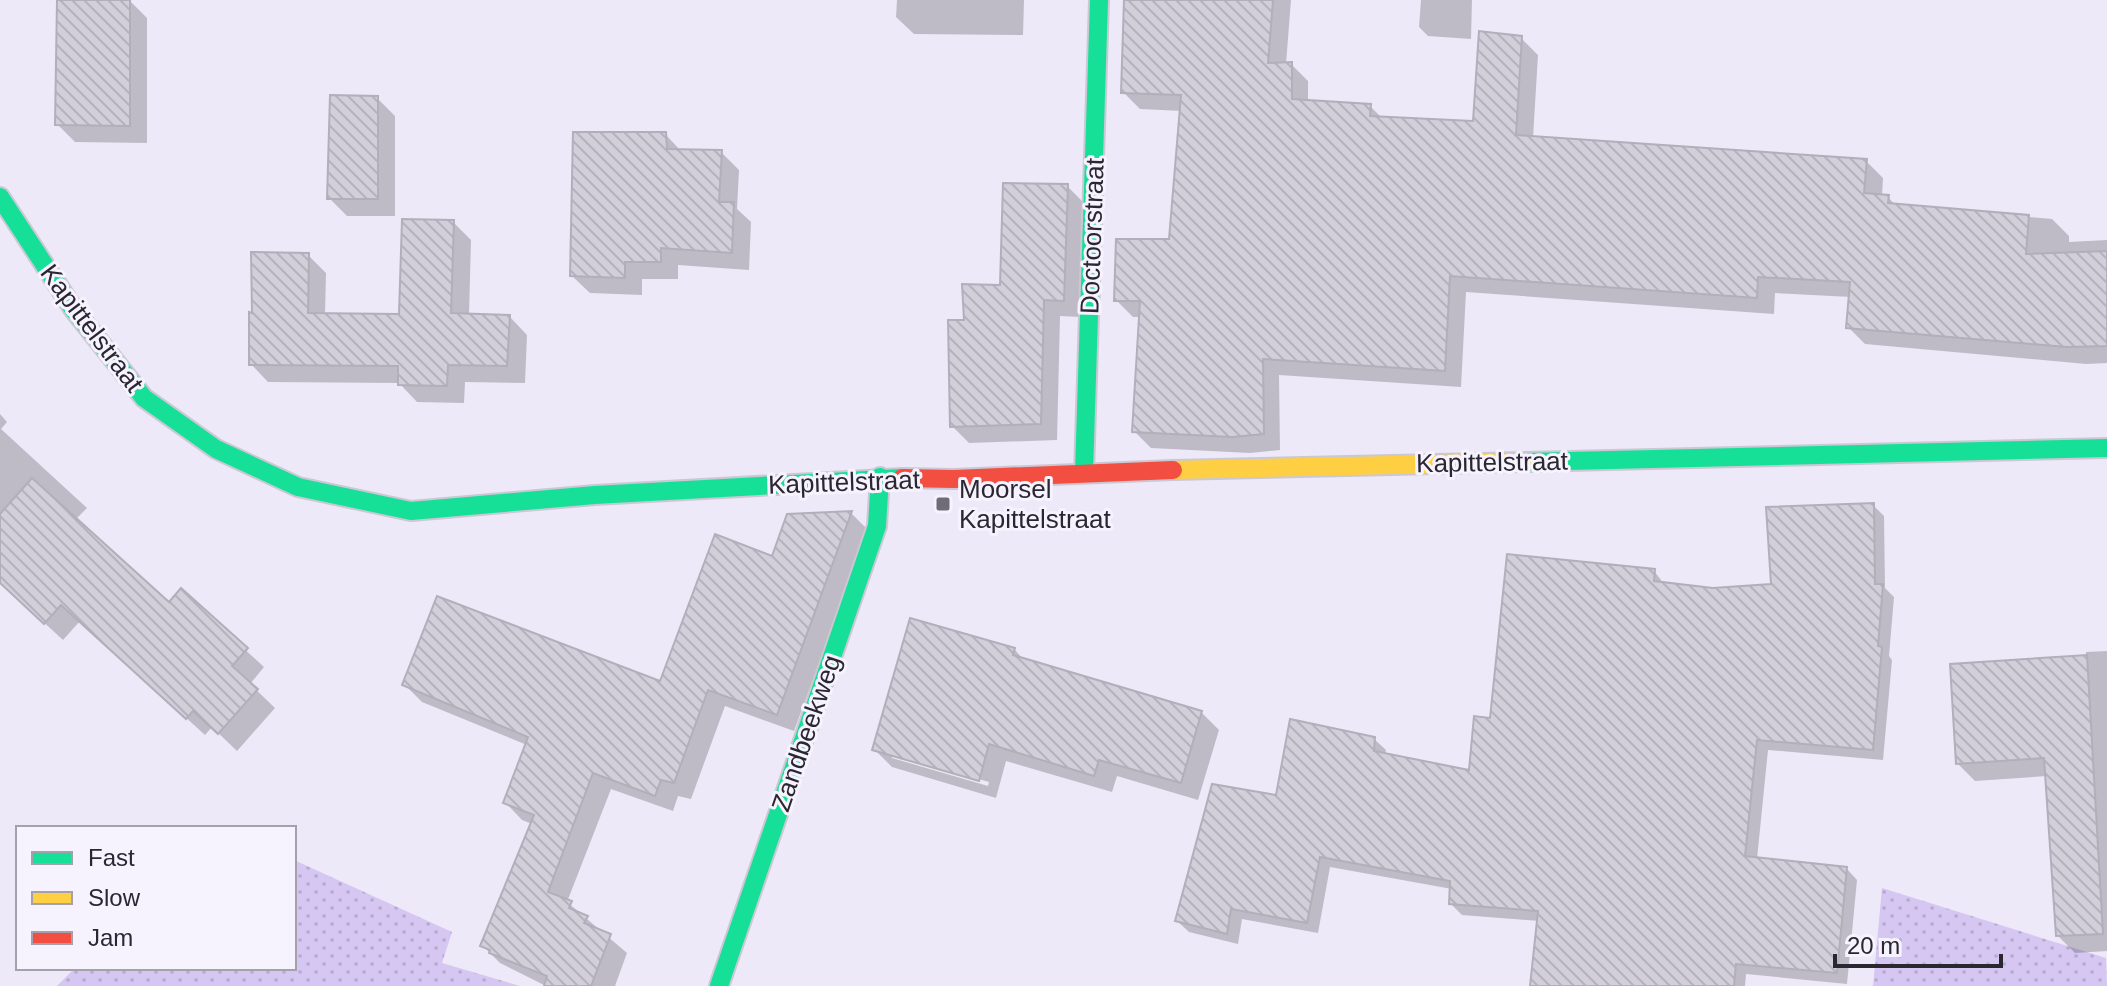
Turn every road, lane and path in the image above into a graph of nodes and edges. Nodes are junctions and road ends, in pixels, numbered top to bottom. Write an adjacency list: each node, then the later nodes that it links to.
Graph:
1 (1099, 0): 4 (street, Doctoorstraat)
2 (0, 197): 5 (street, Kapittelstraat)
3 (2107, 448): 4 (street, Kapittelstraat)
4 (1084, 472): 5 (street, Kapittelstraat)
5 (880, 477): 6 (street, Zandbeekweg)
6 (719, 986)

